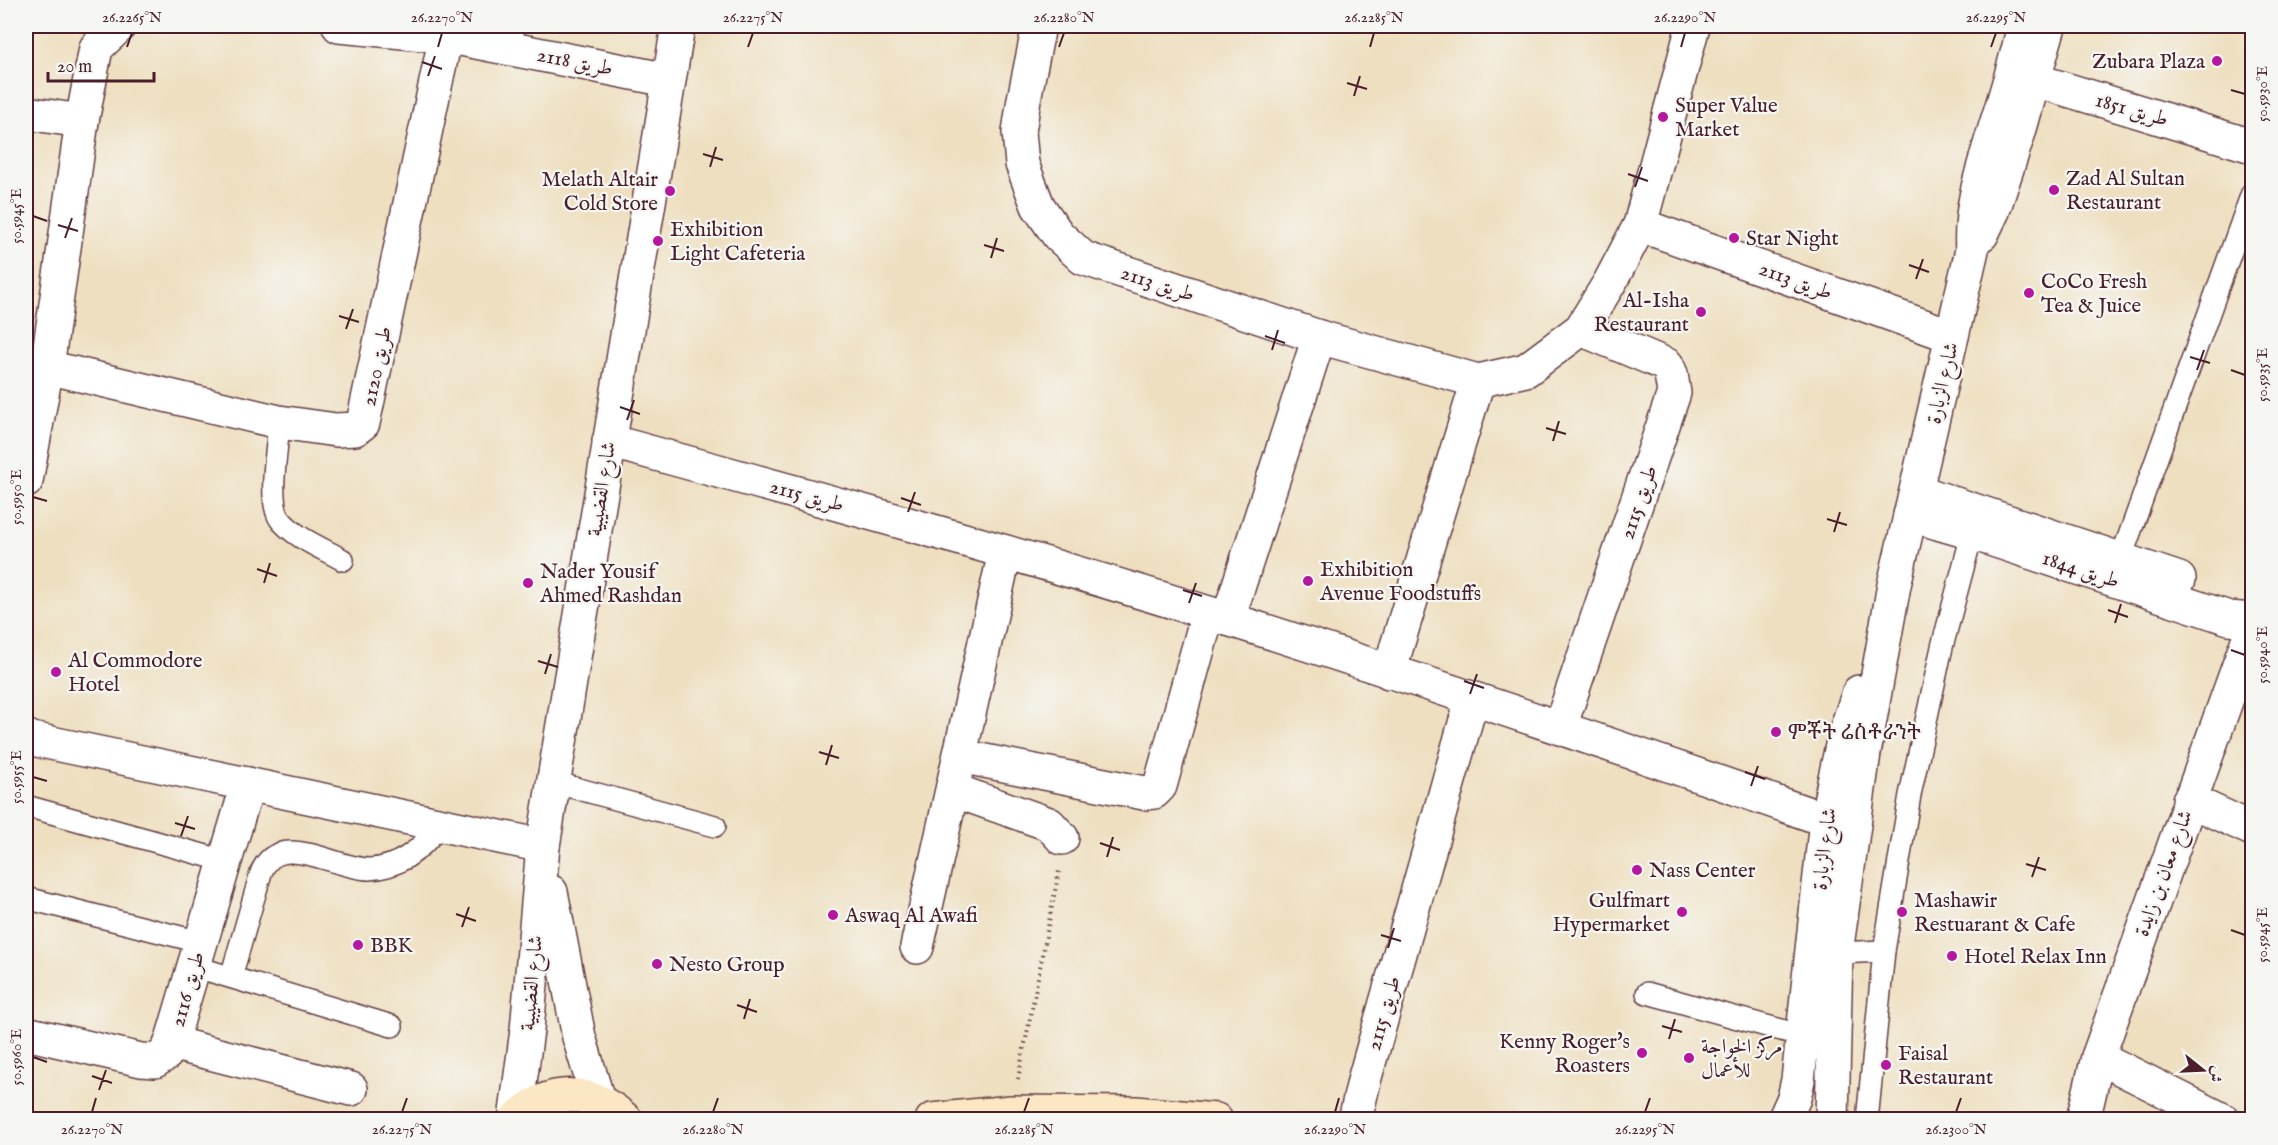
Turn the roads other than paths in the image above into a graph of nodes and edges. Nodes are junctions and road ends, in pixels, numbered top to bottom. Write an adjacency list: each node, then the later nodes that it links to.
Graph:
1 (119, 26): 12 (street)
2 (339, 26): 7 (street, طريق 2118)
3 (678, 26): 10 (street, شارع القضيبية)
4 (1039, 26): 19 (street, طريق 2113)
5 (1693, 26): 16 (street, طريق 2113)
6 (2049, 26): 9 (street, شارع الزبارة)
7 (447, 31): 8 (street, طريق 2118); 22 (street, طريق 2120)
8 (512, 37): 10 (street, طريق 2118)
9 (2026, 58): 13 (street, طريق 1851); 14 (street, طريق 1851); 18 (street, شارع الزبارة)
10 (668, 80): 23 (street, شارع القضيبية)
11 (26, 113): 12 (street)
12 (82, 121): 20 (street)
13 (2253, 126)
14 (2253, 146)
15 (2253, 193): 28 (lane)
16 (1640, 225): 17 (street, طريق 2113); 18 (street, طريق 2113)
17 (1581, 329): 21 (street, طريق 2113); 37 (street, طريق 2115)
18 (1952, 336): 25 (street, شارع الزبارة)
19 (1319, 337): 21 (street, طريق 2113); 32 (street)
20 (47, 367): 22 (street, طريق 2120); 24 (street)
21 (1478, 381): 35 (street)
22 (279, 422): 29 (lane)
23 (609, 441): 27 (street, طريق 2115); 40 (street, شارع القضيبية)
24 (26, 481)
25 (1913, 503): 26 (street, طريق 1844); 30 (street, شارع الزبارة)
26 (1975, 522): 28 (street, طريق 1844); 33 (street, طريق 1844); 54 (lane)
27 (1005, 552): 32 (street, طريق 2115); 39 (street)
28 (2121, 558): 31 (street, طريق 1844)
29 (342, 560)
30 (1894, 585): 45 (street, شارع الزبارة); 55 (street, شارع الزبارة)
31 (2253, 614)
32 (1218, 616): 35 (street, طريق 2115); 39 (street)
33 (2253, 620)
34 (2253, 629): 43 (street, شارع معان بن زايدة)
35 (1389, 672): 36 (street, طريق 2115)
36 (1473, 699): 37 (street, طريق 2115); 71 (street, طريق 2115)
37 (1560, 727): 45 (street, طريق 2115)
38 (28, 747): 41 (street)
39 (960, 756): 42 (street)
40 (553, 782): 47 (lane); 50 (street, شارع القضيبية)
41 (248, 784): 46 (street); 51 (street, طريق 2116)
42 (953, 790): 49 (street); 53 (street)
43 (2189, 800): 48 (street); 63 (street, شارع معان بن زايدة)
44 (26, 806): 51 (lane)
45 (1826, 820): 61 (street, شارع الزبارة)
46 (440, 824): 50 (street); 57 (lane)
47 (715, 826)
48 (2253, 829)
49 (1062, 838)
50 (543, 846): 65 (street, شارع القضيبية); 67 (street, شارع القضيبية)
51 (225, 861): 56 (street, طريق 2116)
52 (26, 898): 56 (lane)
53 (917, 947)
54 (1884, 951): 55 (lane); 66 (lane)
55 (1836, 953): 73 (street, شارع الزبارة)
56 (197, 954): 57 (lane); 62 (street, طريق 2116)
57 (231, 977): 59 (lane)
58 (1647, 993): 61 (lane)
59 (392, 1026)
60 (26, 1033): 62 (street, طريق 2116)
61 (1803, 1036): 72 (street, شارع الزبارة)
62 (171, 1043): 64 (street)
63 (2098, 1057): 74 (street, شارع معان بن زايدة); 75 (street)
64 (351, 1089)
65 (598, 1100): 67 (main road); 68 (main road)
66 (1868, 1111)
67 (515, 1119)
68 (627, 1119)
69 (932, 1119): 70 (main road)
70 (1216, 1119)
71 (1355, 1119)
72 (1784, 1119)
73 (1832, 1119)
74 (2083, 1119)
75 (2223, 1119)

